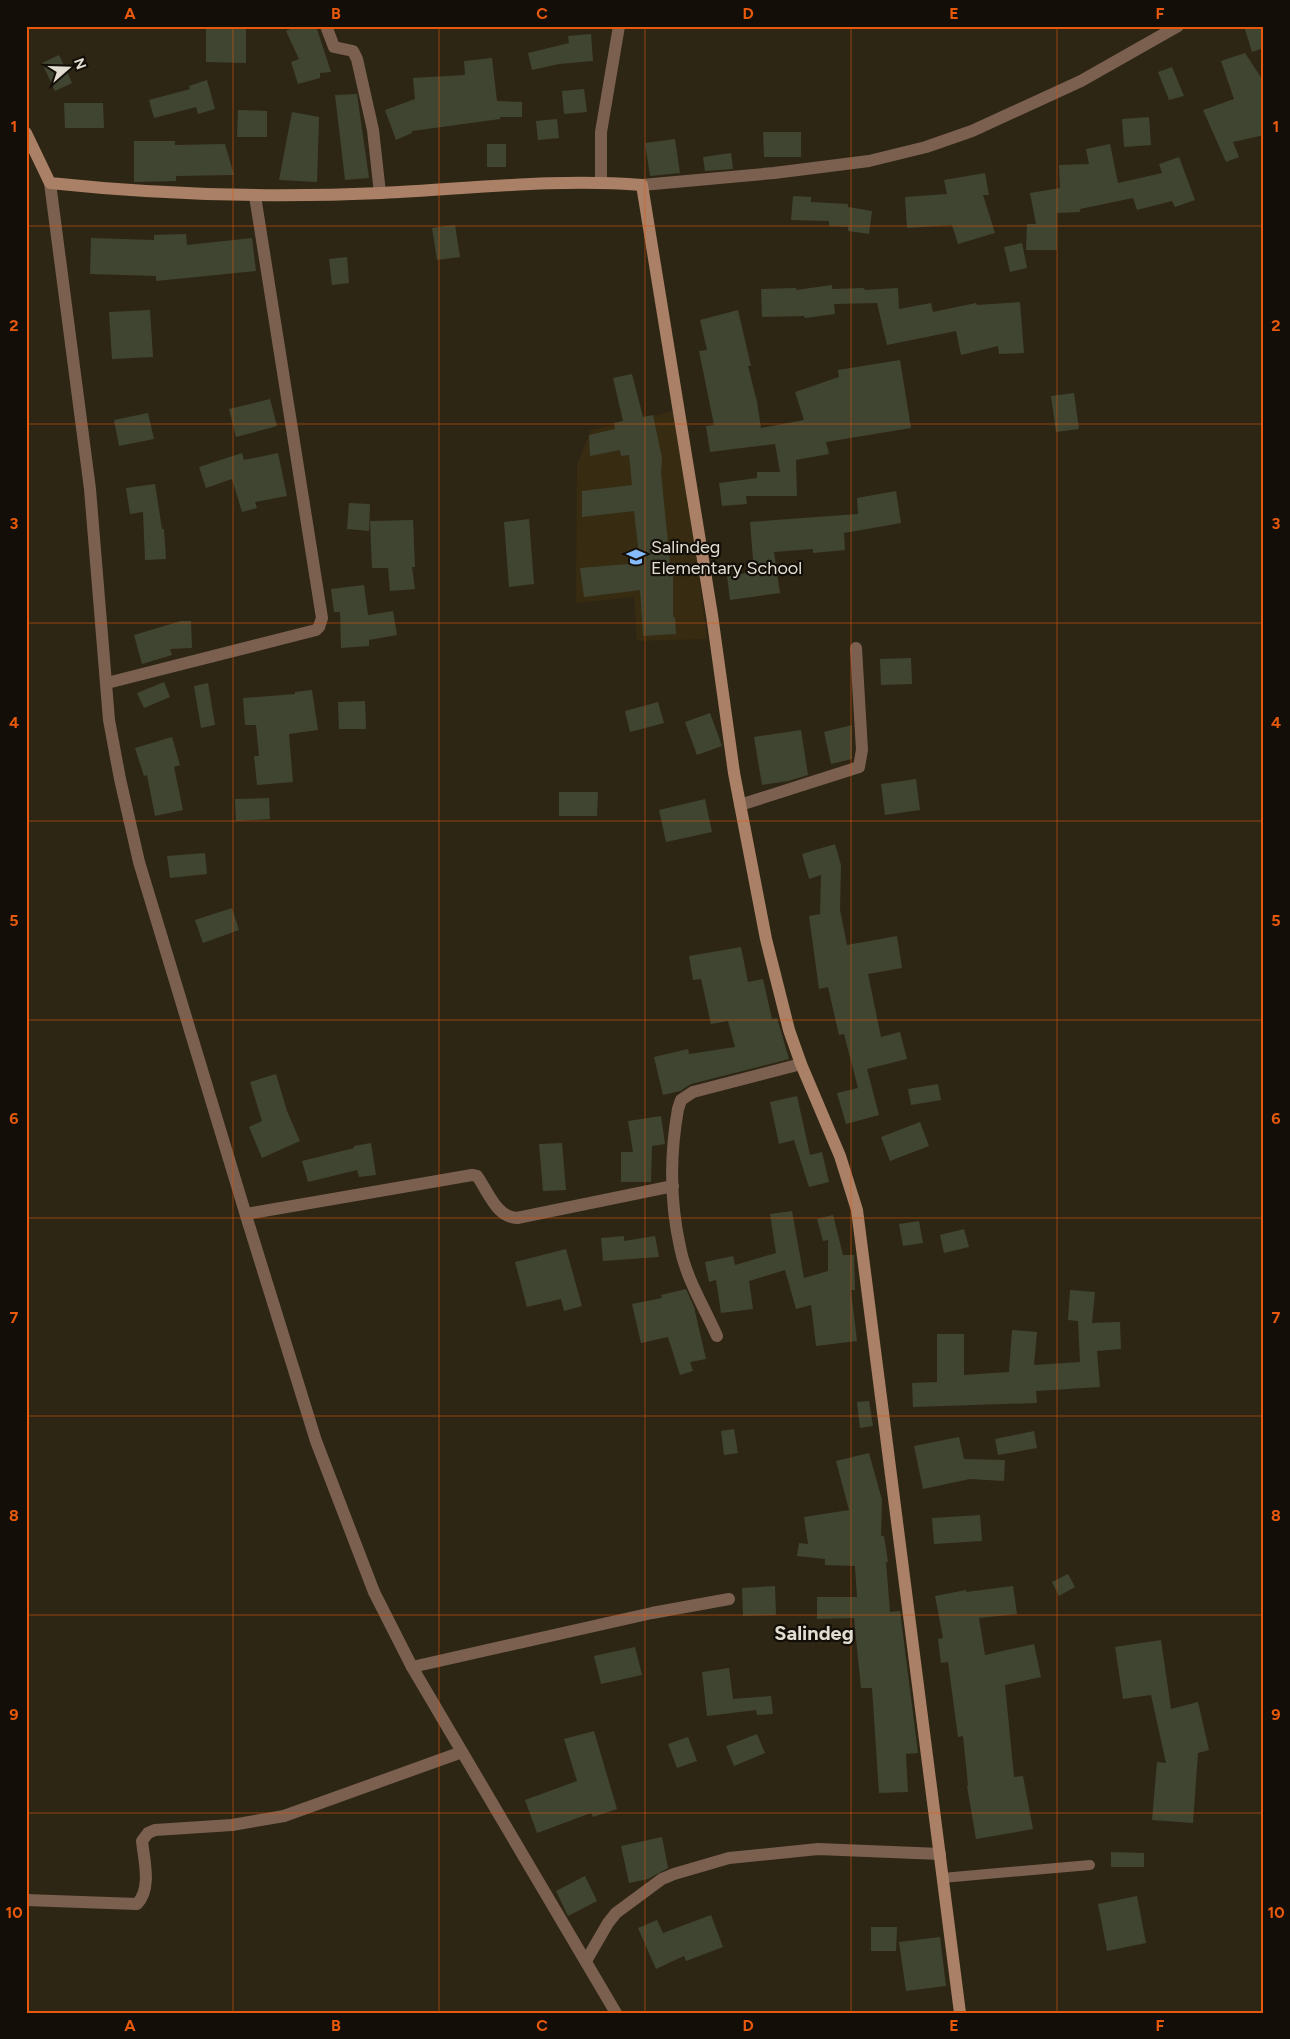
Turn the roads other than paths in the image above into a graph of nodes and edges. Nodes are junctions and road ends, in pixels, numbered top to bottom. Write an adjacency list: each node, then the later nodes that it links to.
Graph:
1 (326, 26): 8 (street)
2 (619, 26): 5 (street)
3 (1178, 26): 7 (street)
4 (26, 133): 6 (street)
5 (601, 182): 7 (street); 8 (street)
6 (50, 183): 9 (street); 11 (street)
7 (642, 185): 12 (street)
8 (380, 193): 9 (street)
9 (255, 196): 11 (street)
10 (856, 648): 12 (street)
11 (107, 683): 15 (street)
12 (740, 805): 13 (street)
13 (800, 1064): 14 (street); 20 (street)
14 (673, 1186): 15 (street); 16 (street)
15 (246, 1214): 18 (street)
16 (717, 1336)
17 (729, 1599): 18 (street)
18 (412, 1667): 19 (street)
19 (462, 1752): 23 (street); 24 (street)
20 (940, 1854): 22 (street); 24 (street)
21 (1090, 1865): 22 (lane)
22 (942, 1878): 26 (street)
23 (26, 1900)
24 (586, 1961): 25 (street)
25 (616, 2013)
26 (960, 2013)

